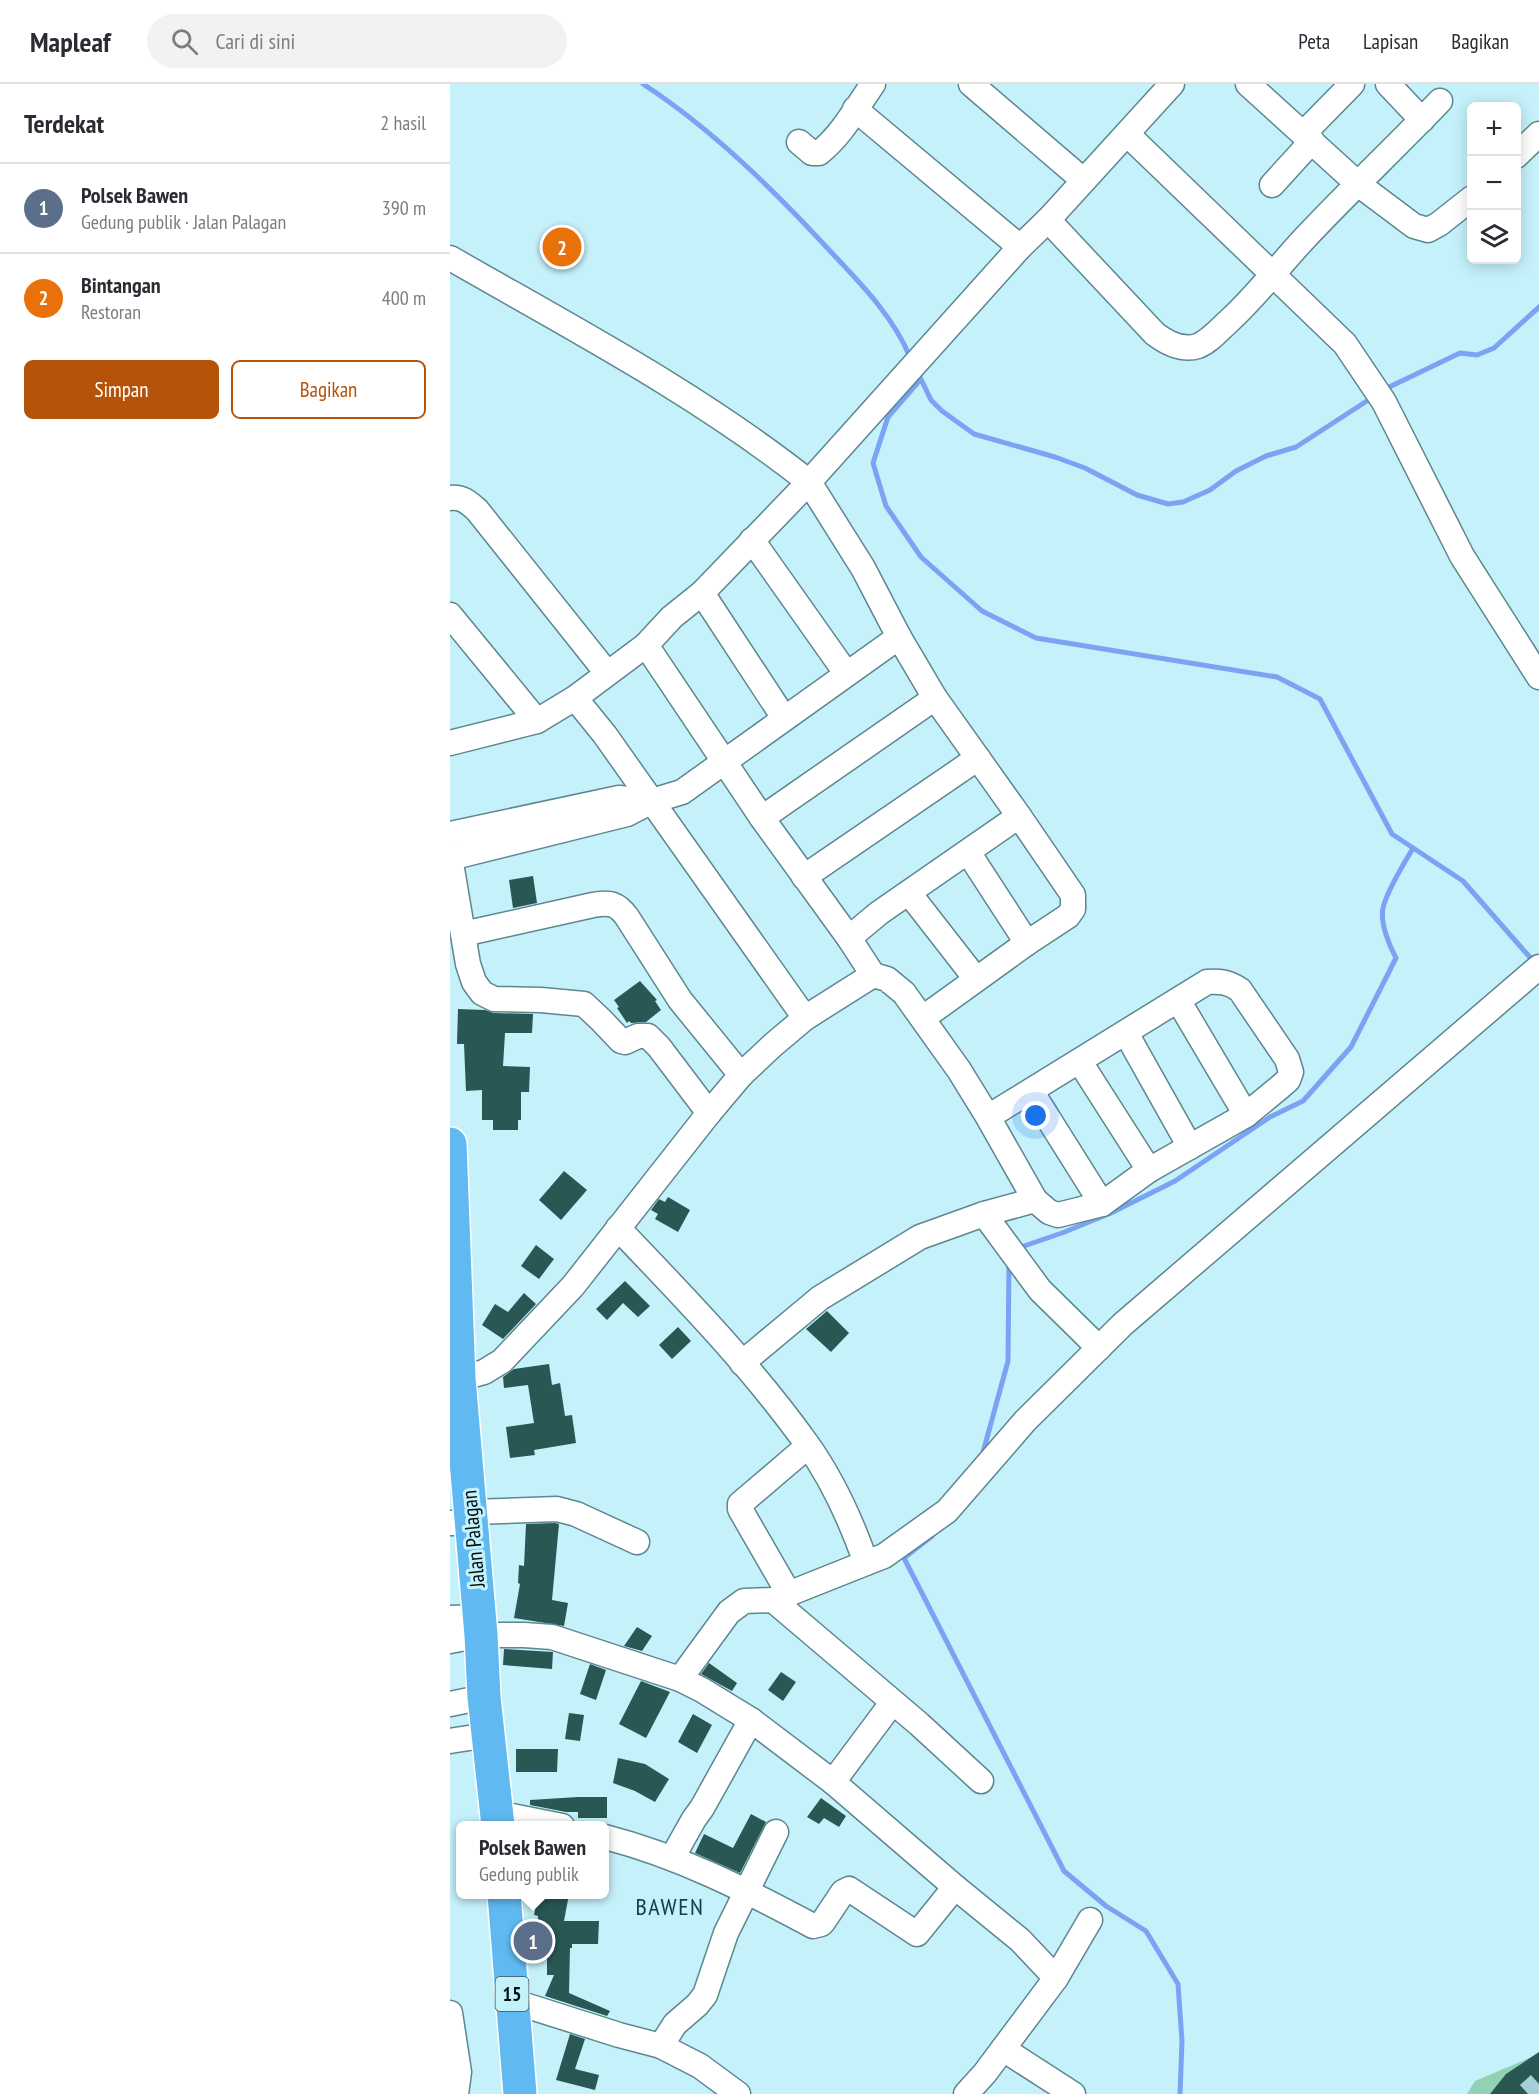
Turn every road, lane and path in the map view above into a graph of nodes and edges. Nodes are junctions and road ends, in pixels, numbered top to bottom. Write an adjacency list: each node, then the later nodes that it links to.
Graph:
1 (873, 84): 8 (street)
2 (970, 84): 15 (street)
3 (1172, 84): 10 (street)
4 (1248, 84): 12 (street)
5 (1352, 84): 12 (street)
6 (1388, 84): 9 (street)
7 (1440, 101): 9 (street)
8 (855, 109): 13 (street); 20 (street)
9 (1422, 120): 16 (street)
10 (1127, 134): 15 (street); 22 (street)
11 (1539, 134): 14 (street)
12 (1308, 137): 16 (street); 17 (street)
13 (799, 142)
14 (1521, 151)
15 (1083, 180): 19 (street)
16 (1358, 184): 18 (street); 22 (street)
17 (1272, 185)
18 (1467, 202)
19 (1048, 220): 20 (street); 22 (street)
20 (1020, 247): 23 (street)
21 (450, 258): 23 (street)
22 (1274, 275): 32 (street)
23 (808, 482): 25 (street); 28 (street)
24 (450, 498): 30 (street)
25 (752, 540): 26 (street); 31 (street)
26 (702, 593): 29 (street); 35 (street)
27 (450, 615): 36 (street)
28 (899, 637): 31 (street); 34 (street)
29 (646, 645): 30 (street); 39 (street)
30 (607, 673): 33 (street)
31 (846, 673): 35 (street)
32 (1539, 677)
33 (575, 698): 36 (street); 40 (street)
34 (935, 698): 38 (street); 42 (street)
35 (784, 718): 39 (street)
36 (537, 720): 37 (street)
37 (450, 743)
38 (978, 758): 41 (street); 46 (street)
39 (724, 760): 40 (street); 42 (street)
40 (652, 801): 43 (street); 45 (street); 55 (street)
41 (1019, 816): 44 (street); 50 (street)
42 (762, 818): 46 (street)
43 (450, 834)
44 (968, 852): 47 (street); 50 (street)
45 (450, 857): 48 (street)
46 (804, 877): 49 (street)
47 (909, 893): 49 (street); 53 (street)
48 (463, 934): 59 (street); 61 (street)
49 (849, 938): 52 (street)
50 (1027, 943): 53 (street)
51 (1539, 967): 72 (street)
52 (873, 975): 55 (street); 56 (street)
53 (976, 979): 56 (street)
54 (1178, 1000): 57 (street); 62 (street); 62 (street)
55 (805, 1018): 59 (street)
56 (923, 1018): 63 (street)
57 (1126, 1033): 58 (street); 65 (street)
58 (1080, 1062): 60 (street); 67 (street)
59 (741, 1075): 61 (street)
60 (1031, 1091): 63 (street); 69 (street)
61 (709, 1113): 71 (street)
62 (1246, 1115): 65 (street)
63 (988, 1117): 68 (street)
64 (450, 1144): 66 (highway, Jalan Palagan)
65 (1190, 1147): 67 (street)
66 (450, 1152): 74 (highway, Jalan Palagan)
67 (1149, 1170): 69 (street)
68 (1035, 1200): 69 (street); 70 (street)
69 (1102, 1204)
70 (984, 1214): 72 (street); 73 (street)
71 (618, 1228): 73 (street); 74 (street)
72 (1099, 1348): 78 (street)
73 (742, 1363): 75 (street)
74 (459, 1379): 76 (highway, Jalan Palagan)
75 (808, 1446): 78 (street); 79 (street)
76 (464, 1519): 77 (street); 80 (highway, Jalan Palagan)
77 (637, 1542)
78 (866, 1563): 79 (street)
79 (781, 1597): 81 (street); 83 (street)
80 (465, 1628): 81 (street); 82 (highway, Jalan Palagan)
81 (680, 1679): 85 (street)
82 (484, 1697): 84 (street); 86 (highway, Jalan Palagan)
83 (892, 1703): 88 (street); 89 (street)
84 (450, 1704)
85 (751, 1720): 89 (street); 94 (street)
86 (488, 1735): 87 (street); 90 (highway, Jalan Palagan)
87 (450, 1740)
88 (981, 1780)
89 (833, 1782): 95 (street)
90 (497, 1819): 91 (street)
91 (516, 1821)
92 (776, 1832): 96 (street)
93 (609, 1838): 94 (street)
94 (672, 1858): 96 (street)
95 (955, 1887): 96 (street); 99 (street)
96 (748, 1891): 102 (street)
97 (504, 1899): 100 (highway, 15)
98 (1090, 1920): 99 (street)
99 (1056, 1978): 103 (street)
100 (512, 2001): 102 (street); 105 (highway, 15)
101 (450, 2013): 104 (street)
102 (661, 2046): 106 (street)
103 (1003, 2049): 107 (street); 108 (street)
104 (456, 2094)
105 (520, 2094)
106 (738, 2094)
107 (966, 2094)
108 (1072, 2094)

